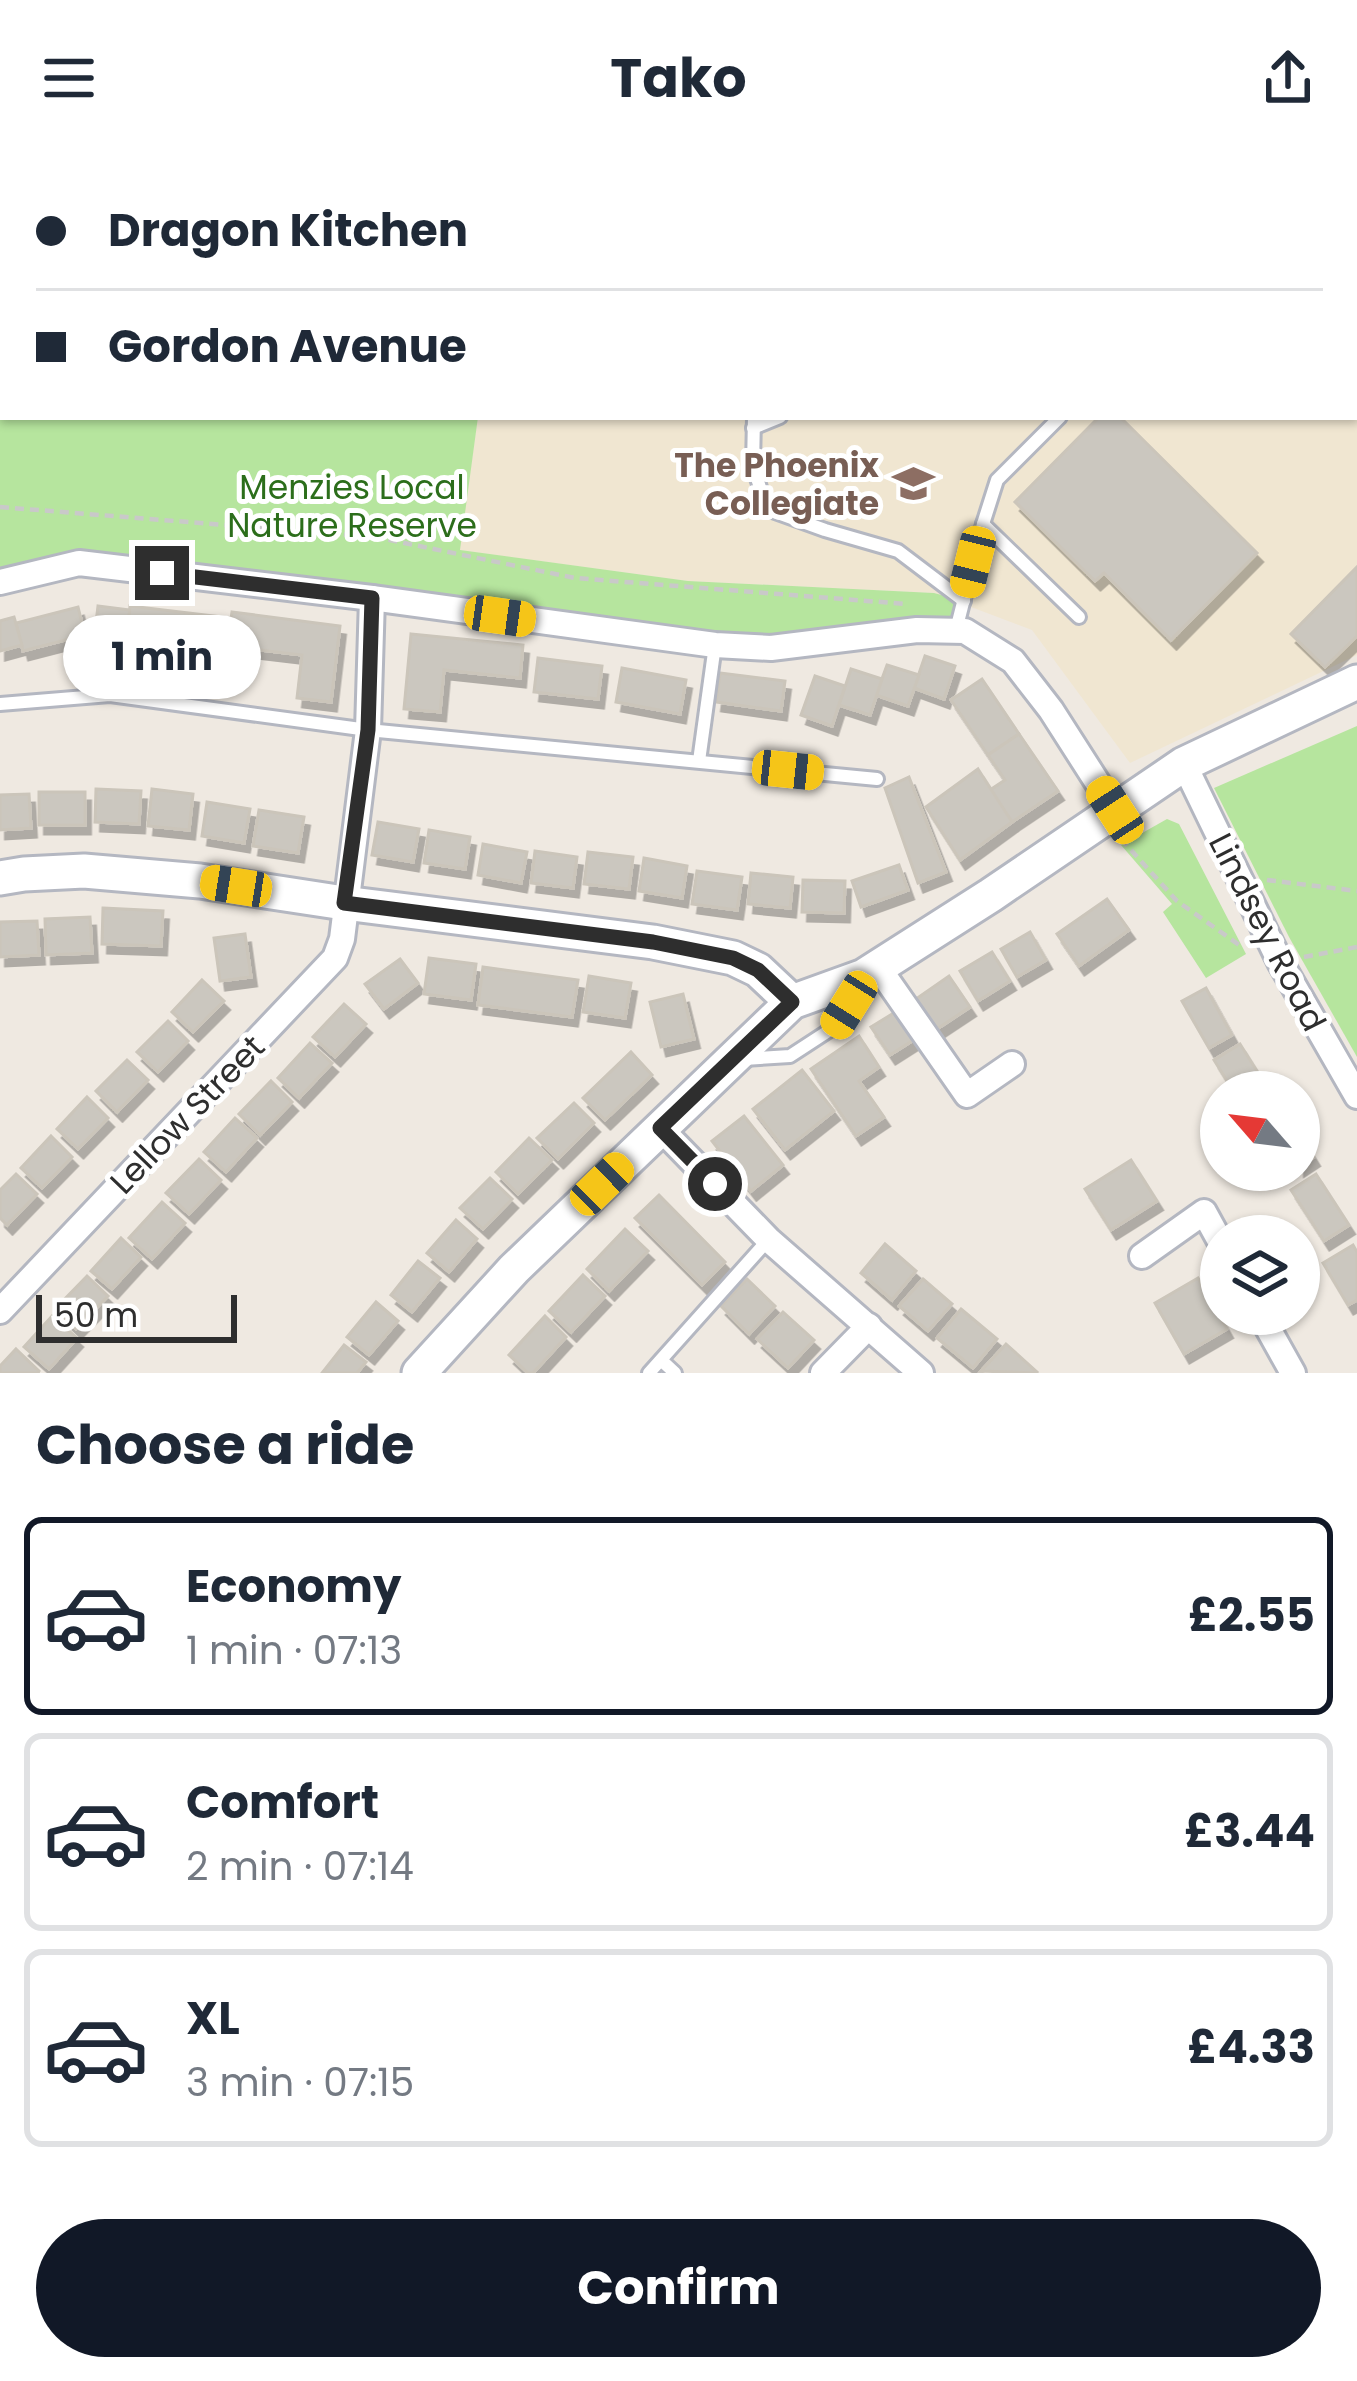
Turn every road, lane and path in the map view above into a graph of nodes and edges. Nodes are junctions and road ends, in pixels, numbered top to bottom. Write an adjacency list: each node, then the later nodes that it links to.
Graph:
1 (1057, 420): 4 (lane)
2 (753, 422): 7 (lane)
3 (0, 507): 9 (path)
4 (983, 524): 7 (lane); 8 (lane)
5 (0, 582): 6 (street)
6 (372, 598): 10 (street); 13 (street, Lellow Street)
7 (964, 601): 9 (lane)
8 (1079, 617)
9 (946, 631): 10 (street); 17 (street)
10 (715, 645): 14 (lane)
11 (1357, 682): 15 (street)
12 (0, 704): 13 (lane)
13 (368, 730): 14 (lane); 21 (street, Lellow Street)
14 (700, 761): 16 (lane)
15 (1184, 764): 17 (street); 18 (street, Lindsey Road)
16 (877, 779)
17 (1108, 814): 23 (path); 24 (street)
18 (1238, 877): 20 (path); 23 (street, Lindsey Road)
19 (0, 878): 21 (street)
20 (1357, 891)
21 (344, 903): 25 (street); 33 (street, Lellow Street)
22 (1357, 946): 23 (path)
23 (1280, 962): 28 (street, Lindsey Road)
24 (863, 975): 25 (street); 26 (lane); 27 (street)
25 (792, 1002): 26 (street)
26 (733, 1058): 29 (street)
27 (1012, 1064)
28 (1357, 1096)
29 (660, 1128): 31 (street); 37 (street)
30 (1206, 1215): 32 (street)
31 (769, 1240): 34 (street); 36 (lane)
32 (1142, 1256)
33 (0, 1311)
34 (869, 1326): 40 (street); 41 (street)
35 (1272, 1335): 42 (street)
36 (661, 1360): 38 (lane); 39 (lane)
37 (419, 1373)
38 (649, 1373)
39 (675, 1373)
40 (823, 1373)
41 (921, 1373)
42 (1293, 1373)

